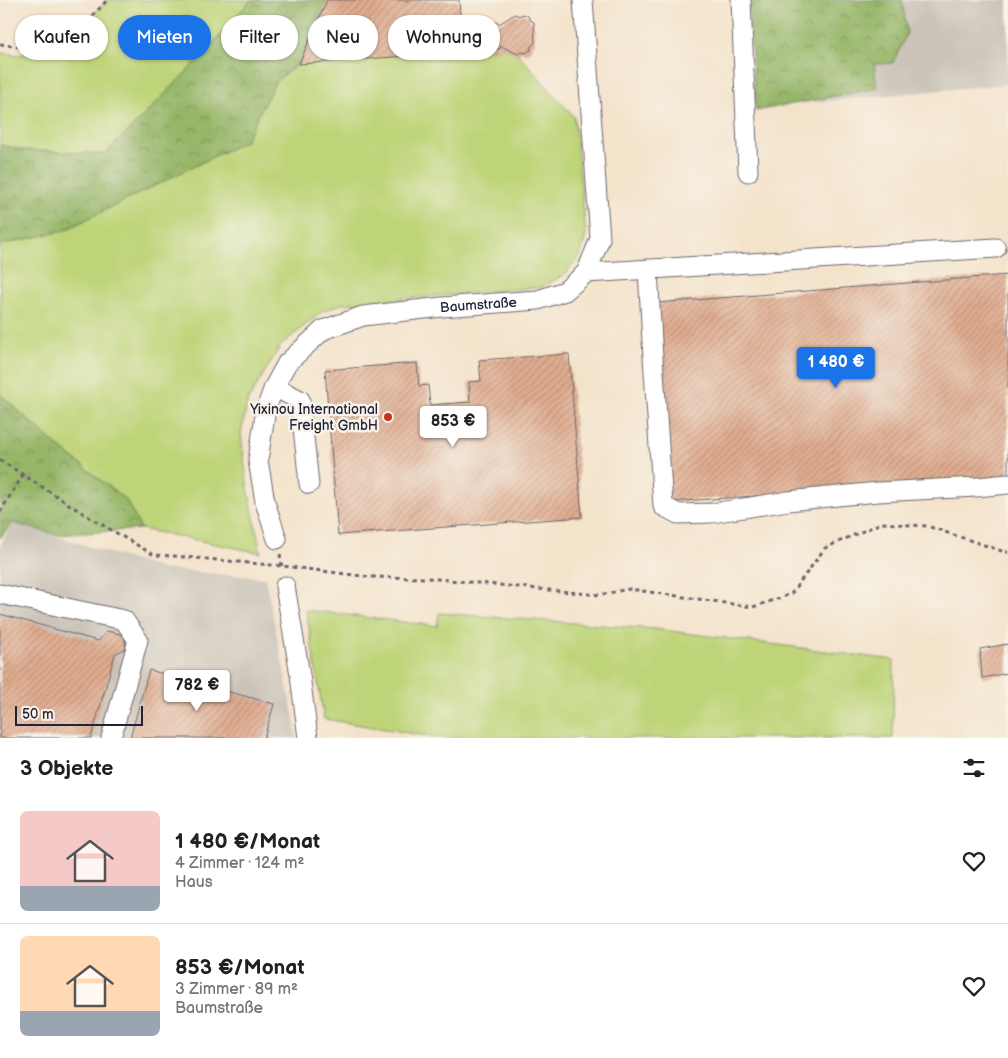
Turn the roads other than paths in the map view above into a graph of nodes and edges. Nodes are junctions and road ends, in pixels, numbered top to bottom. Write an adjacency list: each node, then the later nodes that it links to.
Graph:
1 (583, 0): 6 (street, Baumstraße)
2 (740, 0): 3 (street)
3 (748, 172)
4 (996, 248): 5 (street)
5 (648, 270): 6 (street); 9 (street)
6 (586, 273): 7 (street, Baumstraße)
7 (274, 387): 8 (street); 10 (street, Baumstraße)
8 (309, 484)
9 (1008, 484)
10 (276, 538)
11 (285, 586): 14 (street)
12 (0, 594): 13 (street)
13 (111, 738)
14 (308, 738)

